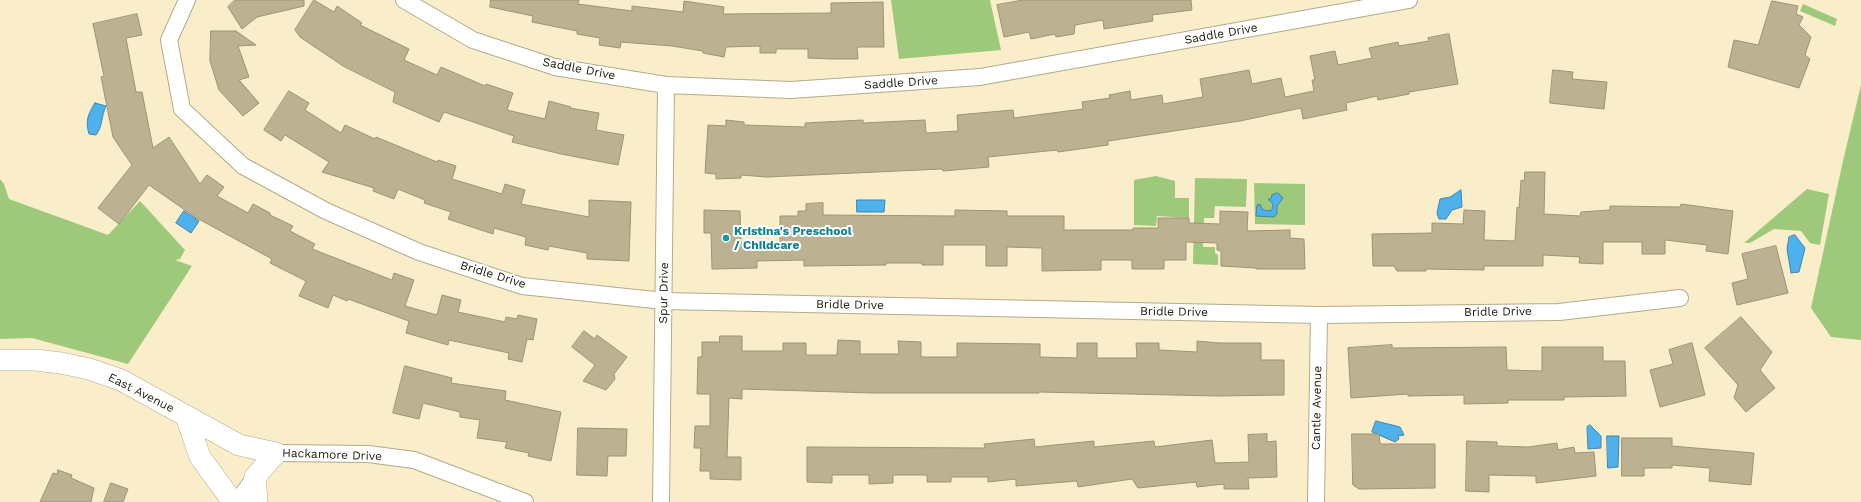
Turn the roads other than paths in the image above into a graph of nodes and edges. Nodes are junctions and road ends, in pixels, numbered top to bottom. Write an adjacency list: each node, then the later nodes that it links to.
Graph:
1 (187, 0): 6 (street, Bridle Drive)
2 (404, 0): 4 (street, Saddle Drive)
3 (1409, 0): 4 (street, Saddle Drive)
4 (666, 85): 6 (street, Spur Drive)
5 (1680, 298): 7 (street, Bridle Drive)
6 (664, 301): 7 (street, Bridle Drive); 16 (street, Spur Drive)
7 (1319, 315): 17 (street, Cantle Avenue)
8 (0, 360): 9 (street, East Avenue)
9 (186, 416): 10 (street, East Avenue); 12 (street, East Avenue)
10 (276, 453): 11 (street); 15 (street, Hackamore Drive)
11 (255, 477): 13 (street); 14 (street)
12 (233, 502)
13 (237, 502)
14 (257, 502)
15 (525, 502)
16 (662, 502)
17 (1316, 502)

